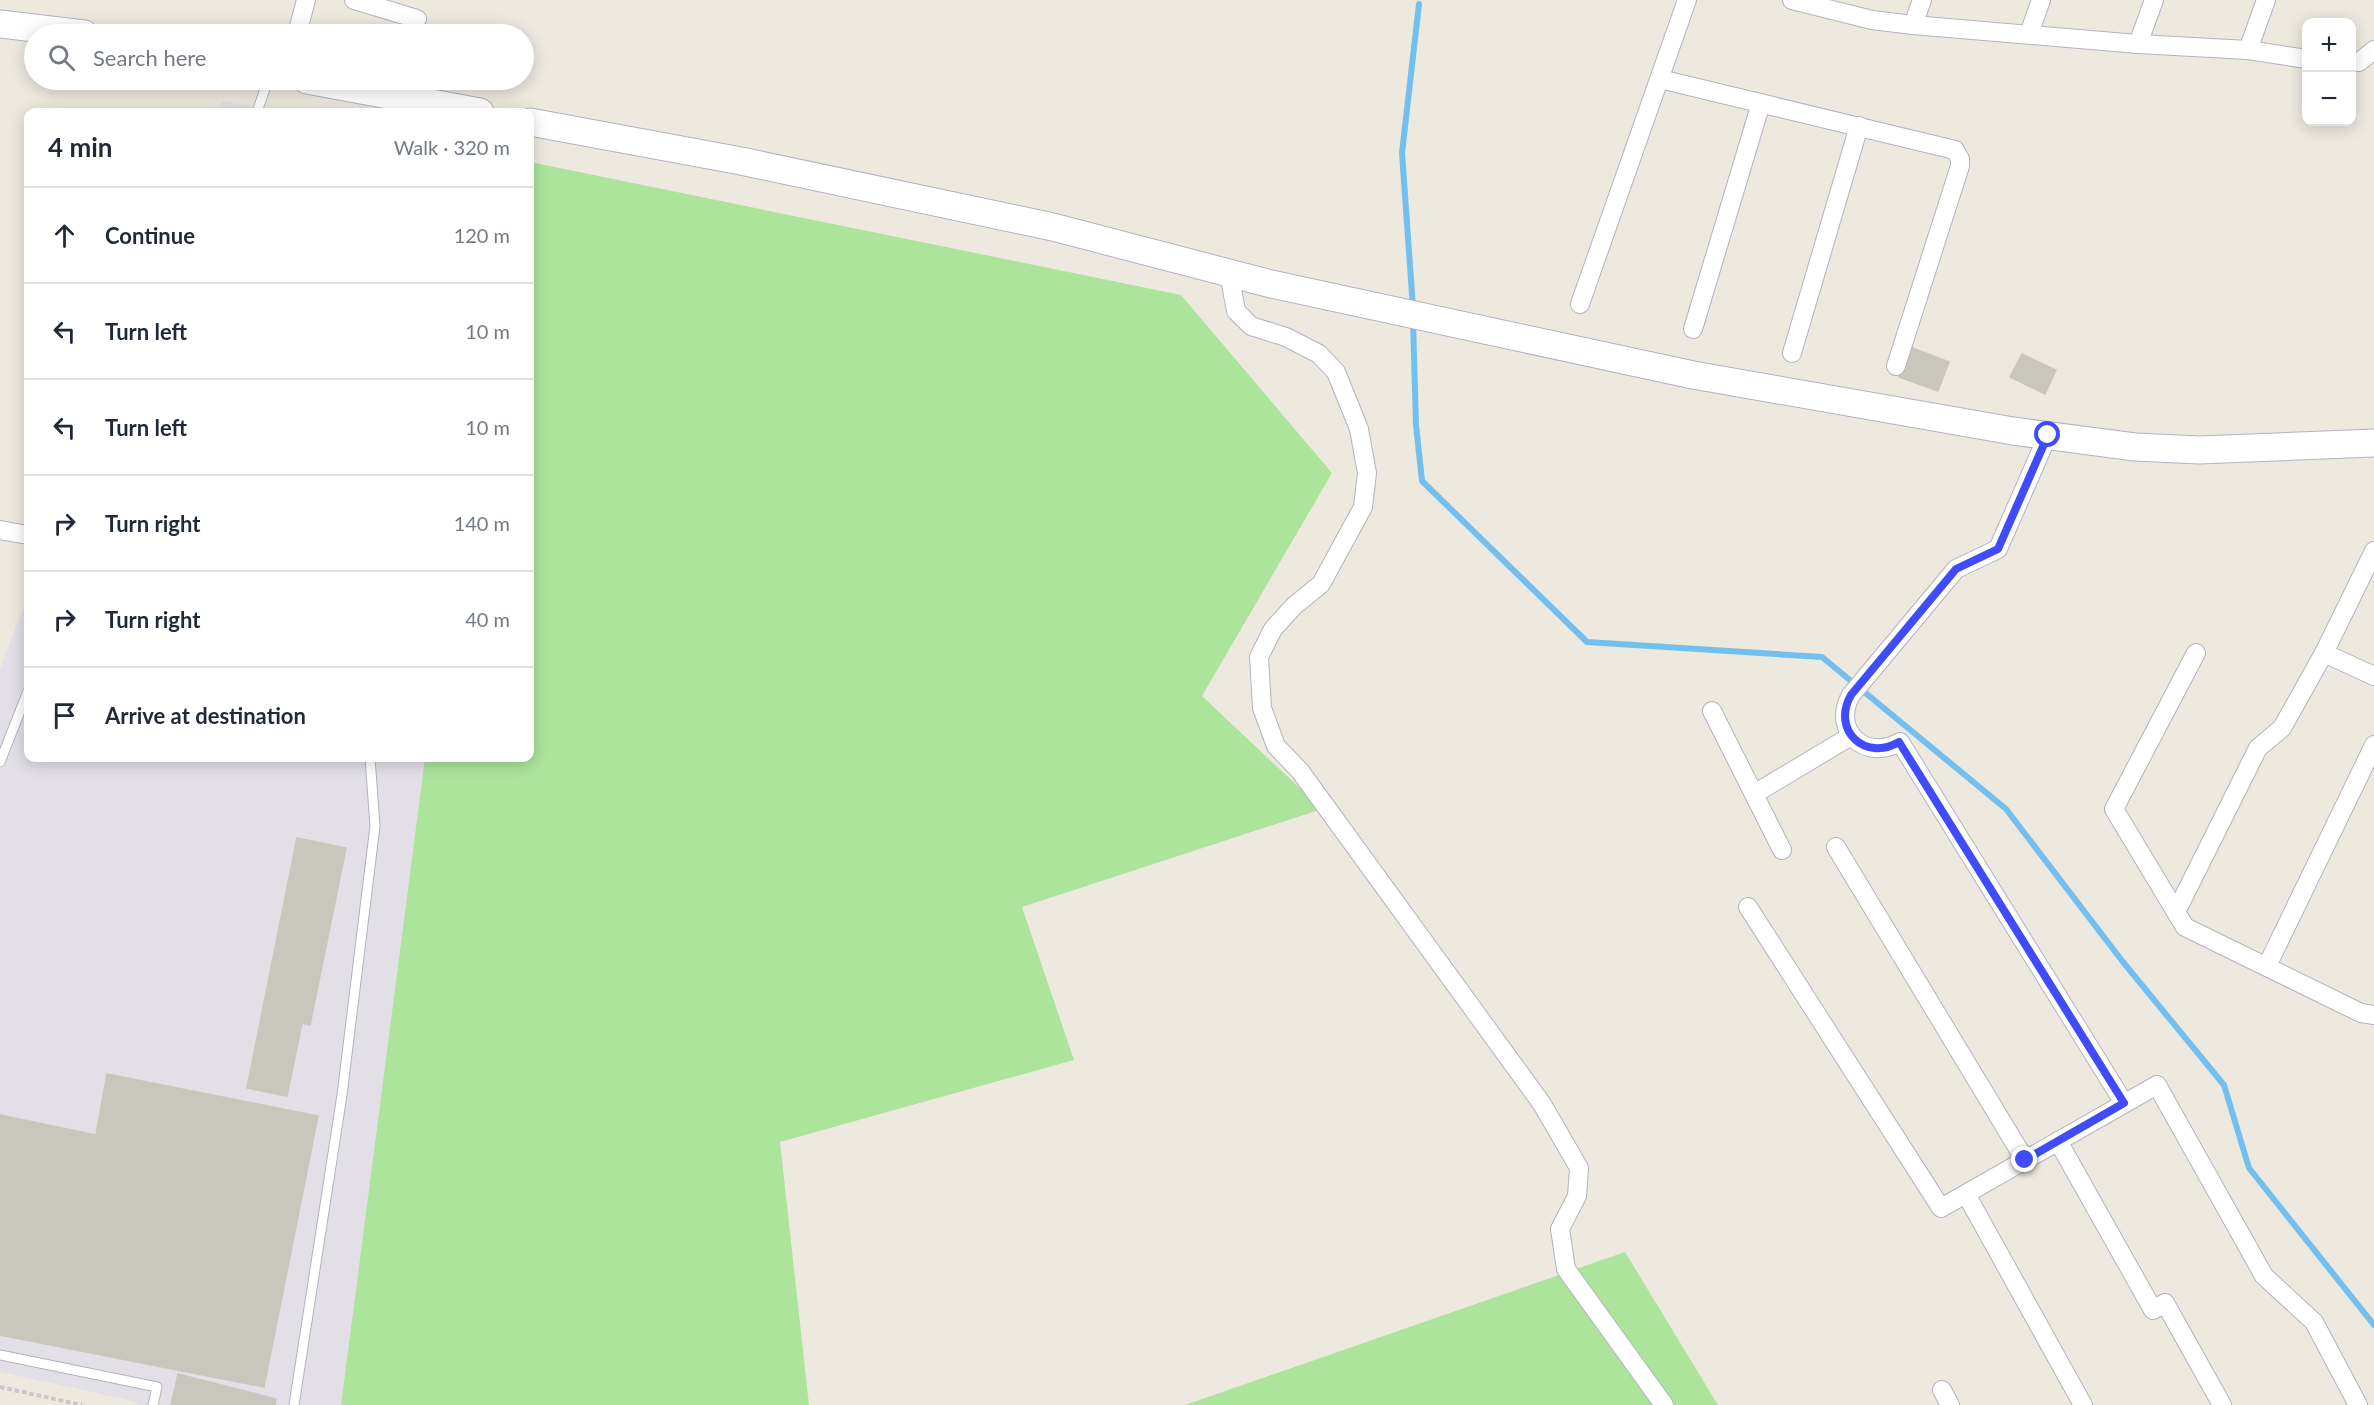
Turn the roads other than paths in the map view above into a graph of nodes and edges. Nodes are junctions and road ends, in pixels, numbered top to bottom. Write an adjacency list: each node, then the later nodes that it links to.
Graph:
1 (306, 0): 11 (street)
2 (354, 0): 9 (street)
3 (1687, 0): 20 (street)
4 (1922, 0): 12 (street)
5 (2042, 0): 14 (street)
6 (2154, 0): 15 (street)
7 (2266, 0): 16 (street)
8 (1796, 1): 12 (street)
9 (417, 19)
10 (0, 24): 13 (street)
11 (300, 24)
12 (1913, 25): 14 (street)
13 (24, 27)
14 (2029, 34): 15 (street)
15 (2138, 44): 16 (street)
16 (2248, 50): 18 (street)
17 (2374, 50): 19 (street)
18 (2302, 57)
19 (2356, 62)
20 (1660, 79): 23 (street); 29 (street)
21 (265, 90): 24 (lane)
22 (361, 90): 25 (street)
23 (1761, 103): 27 (street); 30 (street)
24 (258, 108)
25 (458, 108)
26 (534, 123): 28 (street)
27 (1859, 126): 31 (street); 32 (street)
28 (1229, 273): 33 (street); 61 (street)
29 (1580, 304)
30 (1693, 329)
31 (1792, 353)
32 (1896, 366)
33 (2048, 435): 34 (street); 43 (street)
34 (2374, 443)
35 (0, 530): 36 (street)
36 (24, 534)
37 (2374, 551): 39 (street)
38 (2196, 653): 51 (street)
39 (2324, 653): 40 (street); 51 (street)
40 (2374, 676)
41 (24, 701): 45 (lane)
42 (1712, 711): 47 (street)
43 (1851, 736): 47 (street); 54 (street)
44 (2374, 745): 52 (street)
45 (0, 762)
46 (370, 762): 60 (lane)
47 (1754, 794): 49 (street)
48 (1836, 847): 56 (street)
49 (1782, 850)
50 (1748, 907): 57 (street)
51 (2176, 912): 52 (street)
52 (2267, 966): 53 (street)
53 (2374, 1015)
54 (2124, 1103): 55 (street); 64 (street)
55 (2058, 1141): 56 (street); 63 (street)
56 (2025, 1160): 57 (street)
57 (1966, 1194): 62 (street)
58 (0, 1355): 59 (lane)
59 (153, 1405)
60 (294, 1405)
61 (1664, 1405)
62 (2083, 1405)
63 (2222, 1405)
64 (2358, 1405)

